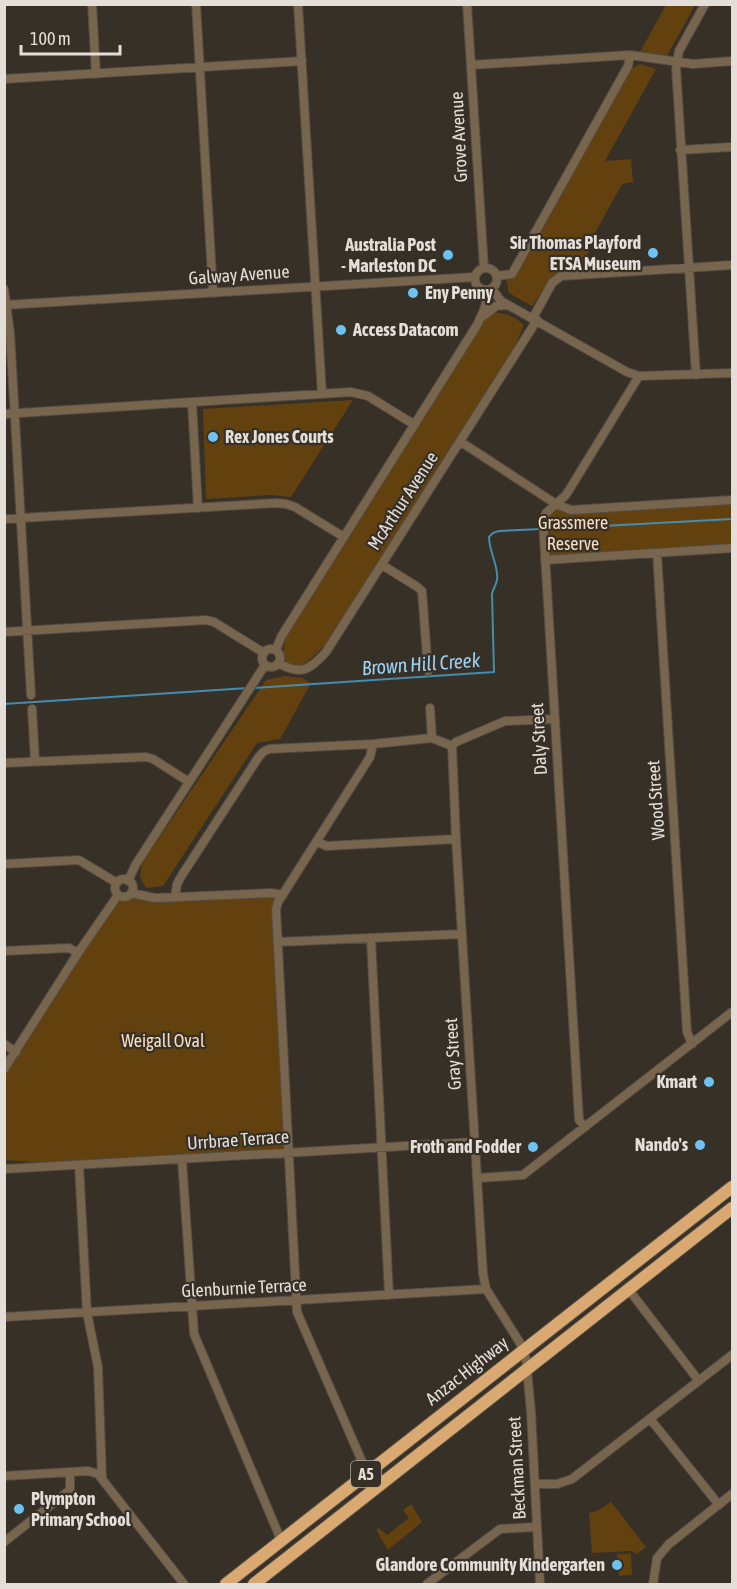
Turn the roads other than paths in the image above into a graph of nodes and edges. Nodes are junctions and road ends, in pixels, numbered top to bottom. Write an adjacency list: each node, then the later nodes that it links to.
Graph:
1 (92, 4): 12 (street)
2 (196, 4): 11 (street)
3 (298, 4): 7 (street)
4 (467, 4): 10 (street, Grove Avenue)
5 (705, 4): 8 (street)
6 (630, 55): 8 (street); 10 (street); 21 (street)
7 (302, 61): 11 (street); 20 (street)
8 (676, 62): 9 (street); 15 (street)
9 (732, 62)
10 (471, 65): 17 (street, Grove Avenue)
11 (200, 68): 12 (street); 23 (street)
12 (96, 74): 13 (street)
13 (4, 79)
14 (732, 147): 15 (street)
15 (680, 150): 18 (street)
16 (732, 265): 18 (street)
17 (484, 268): 19 (street); 21 (street)
18 (690, 268): 27 (street, McArthur Avenue); 29 (street)
19 (475, 277): 20 (street, Galway Avenue); 21 (street)
20 (316, 286): 23 (street, Galway Avenue); 31 (street)
21 (491, 286): 25 (street); 26 (street); 27 (street)
22 (4, 289): 24 (street)
23 (213, 294): 24 (street, Galway Avenue)
24 (6, 305): 33 (street)
25 (508, 305): 26 (street); 27 (street)
26 (481, 317): 35 (street)
27 (535, 319): 30 (street); 36 (street, McArthur Avenue)
28 (732, 372): 29 (street)
29 (696, 375): 30 (street)
30 (639, 376): 38 (street, Daly Street)
31 (322, 394): 32 (street); 35 (street)
32 (192, 403): 33 (street); 39 (street)
33 (15, 413): 34 (street); 40 (street)
34 (4, 414)
35 (415, 425): 42 (street)
36 (461, 442): 38 (street); 46 (street, McArthur Avenue)
37 (732, 500): 38 (street)
38 (556, 504): 45 (street, Daly Street)
39 (198, 508): 40 (street); 42 (street)
40 (21, 518): 41 (street); 47 (street)
41 (4, 519)
42 (344, 537): 49 (street)
43 (732, 548): 44 (street)
44 (657, 553): 45 (street); 80 (street, Wood Street)
45 (545, 560): 57 (street, Daly Street)
46 (382, 565): 51 (street, McArthur Avenue); 53 (street)
47 (28, 631): 48 (street); 50 (street); 54 (street)
48 (4, 632)
49 (276, 650): 50 (street); 51 (street)
50 (264, 653): 52 (street)
51 (278, 663): 52 (street)
52 (266, 665): 63 (street)
53 (428, 671)
54 (31, 695)
55 (430, 708): 58 (street)
56 (32, 709): 61 (street)
57 (555, 719): 60 (street); 83 (street, Daly Street)
58 (432, 738): 59 (street); 60 (street)
59 (373, 744): 65 (street); 71 (street)
60 (452, 746): 64 (street, Gray Street)
61 (35, 761): 62 (street); 63 (street)
62 (4, 763)
63 (189, 782): 67 (street)
64 (456, 839): 65 (street); 73 (street, Gray Street)
65 (317, 842): 72 (street)
66 (4, 864): 68 (street)
67 (128, 881): 68 (street); 69 (street)
68 (117, 884): 70 (street)
69 (131, 893): 70 (street); 71 (street)
70 (118, 895): 77 (street)
71 (175, 898): 72 (street)
72 (281, 898): 75 (street)
73 (462, 933): 74 (street); 84 (street, Gray Street)
74 (371, 939): 75 (street); 85 (street)
75 (278, 942): 86 (street)
76 (4, 951): 77 (street)
77 (78, 953): 81 (street)
78 (732, 1012): 80 (street)
79 (4, 1044): 81 (street)
80 (692, 1044): 83 (street)
81 (16, 1052): 82 (street)
82 (6, 1063)
83 (585, 1127): 90 (street)
84 (474, 1142): 85 (street, Urrbrae Terrace); 90 (street, Gray Street)
85 (382, 1148): 86 (street, Urrbrae Terrace); 99 (street)
86 (288, 1154): 87 (street, Urrbrae Terrace); 100 (street)
87 (182, 1160): 88 (street, Urrbrae Terrace); 101 (street)
88 (79, 1165): 89 (street, Urrbrae Terrace); 102 (street)
89 (4, 1169)
90 (478, 1178): 97 (street, Gray Street)
91 (732, 1186): 92 (highway, Anzac Highway / A5)
92 (715, 1200): 93 (highway); 95 (highway, Anzac Highway / A5)
93 (732, 1200)
94 (732, 1208): 96 (highway, Anzac Highway / A5)
95 (652, 1250): 96 (highway); 103 (highway, Anzac Highway / A5)
96 (671, 1256): 98 (highway, Anzac Highway / A5)
97 (486, 1289): 99 (street, Glenburnie Terrace); 106 (street, Gray Street)
98 (629, 1290): 105 (highway, Anzac Highway / A5); 109 (street)
99 (389, 1294): 100 (street, Glenburnie Terrace)
100 (296, 1301): 101 (street, Glenburnie Terrace); 115 (street)
101 (191, 1307): 102 (street, Glenburnie Terrace); 124 (street)
102 (87, 1313): 104 (street, Glenburnie Terrace); 117 (street)
103 (569, 1314): 105 (highway); 106 (highway, Anzac Highway / A5)
104 (4, 1317)
105 (580, 1328): 108 (highway, Anzac Highway / A5)
106 (523, 1350): 108 (street, Beckman Street); 111 (highway, Anzac Highway / A5)
107 (732, 1355): 109 (street)
108 (528, 1370): 112 (highway, Anzac Highway / A5); 118 (street, Beckman Street)
109 (699, 1381): 110 (street)
110 (651, 1420): 118 (street); 120 (street)
111 (428, 1425): 112 (highway); 115 (highway, Anzac Highway / A5)
112 (447, 1433): 122 (highway, Anzac Highway / A5)
113 (4, 1471): 116 (street)
114 (70, 1472): 116 (street); 117 (street); 125 (street)
115 (367, 1473): 121 (highway, Anzac Highway / A5)
116 (5, 1476)
117 (102, 1478): 127 (street)
118 (535, 1484): 123 (street, Beckman Street)
119 (732, 1494): 120 (street)
120 (719, 1505): 131 (street)
121 (314, 1514): 122 (highway); 124 (highway, Anzac Highway / A5)
122 (326, 1527): 126 (highway, Anzac Highway / A5)
123 (536, 1527): 129 (street); 130 (street, Beckman Street)
124 (281, 1540): 128 (highway, Anzac Highway / A5)
125 (4, 1542)
126 (261, 1582)
127 (184, 1584)
128 (226, 1584)
129 (427, 1584)
130 (540, 1584)
131 (653, 1584)

